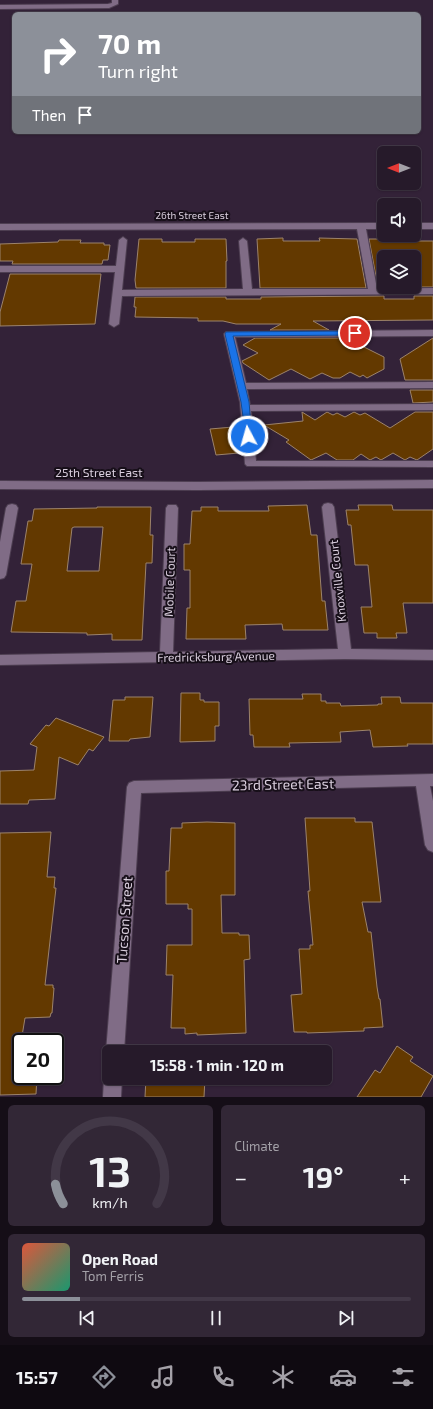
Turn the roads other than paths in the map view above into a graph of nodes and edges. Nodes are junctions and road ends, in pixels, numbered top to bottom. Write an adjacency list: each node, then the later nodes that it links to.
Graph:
1 (115, 0): 2 (street)
2 (0, 7)
3 (361, 226): 4 (street, 26th Street East); 7 (street, 26th Street East); 14 (street)
4 (377, 226)
5 (421, 226): 6 (street)
6 (433, 226)
7 (0, 227)
8 (123, 240): 11 (street)
9 (243, 240): 13 (street)
10 (0, 269): 11 (street)
11 (120, 269): 15 (street)
12 (433, 291): 14 (street)
13 (248, 292): 14 (street); 15 (street)
14 (373, 292)
15 (118, 293): 16 (street)
16 (114, 324)
17 (433, 333): 19 (street)
18 (433, 385): 19 (street)
19 (241, 386): 21 (street)
20 (433, 407): 21 (street)
21 (245, 408): 22 (street)
22 (433, 464)
23 (433, 484): 24 (street, 25th Street East)
24 (0, 485)
25 (328, 507): 29 (street, Knoxville Court)
26 (12, 508): 28 (street)
27 (172, 508): 31 (street, Mobile Court)
28 (0, 575)
29 (345, 654): 30 (street, Fredricksburg Avenue); 31 (street, Fredricksburg Avenue)
30 (433, 655)
31 (166, 657): 32 (street, Fredricksburg Avenue)
32 (0, 660)
33 (427, 780): 34 (street, 23rd Street East); 35 (street)
34 (134, 787): 36 (street, Tucson Street)
35 (433, 845)
36 (116, 1045)
37 (113, 1085): 38 (street)
38 (112, 1097)

